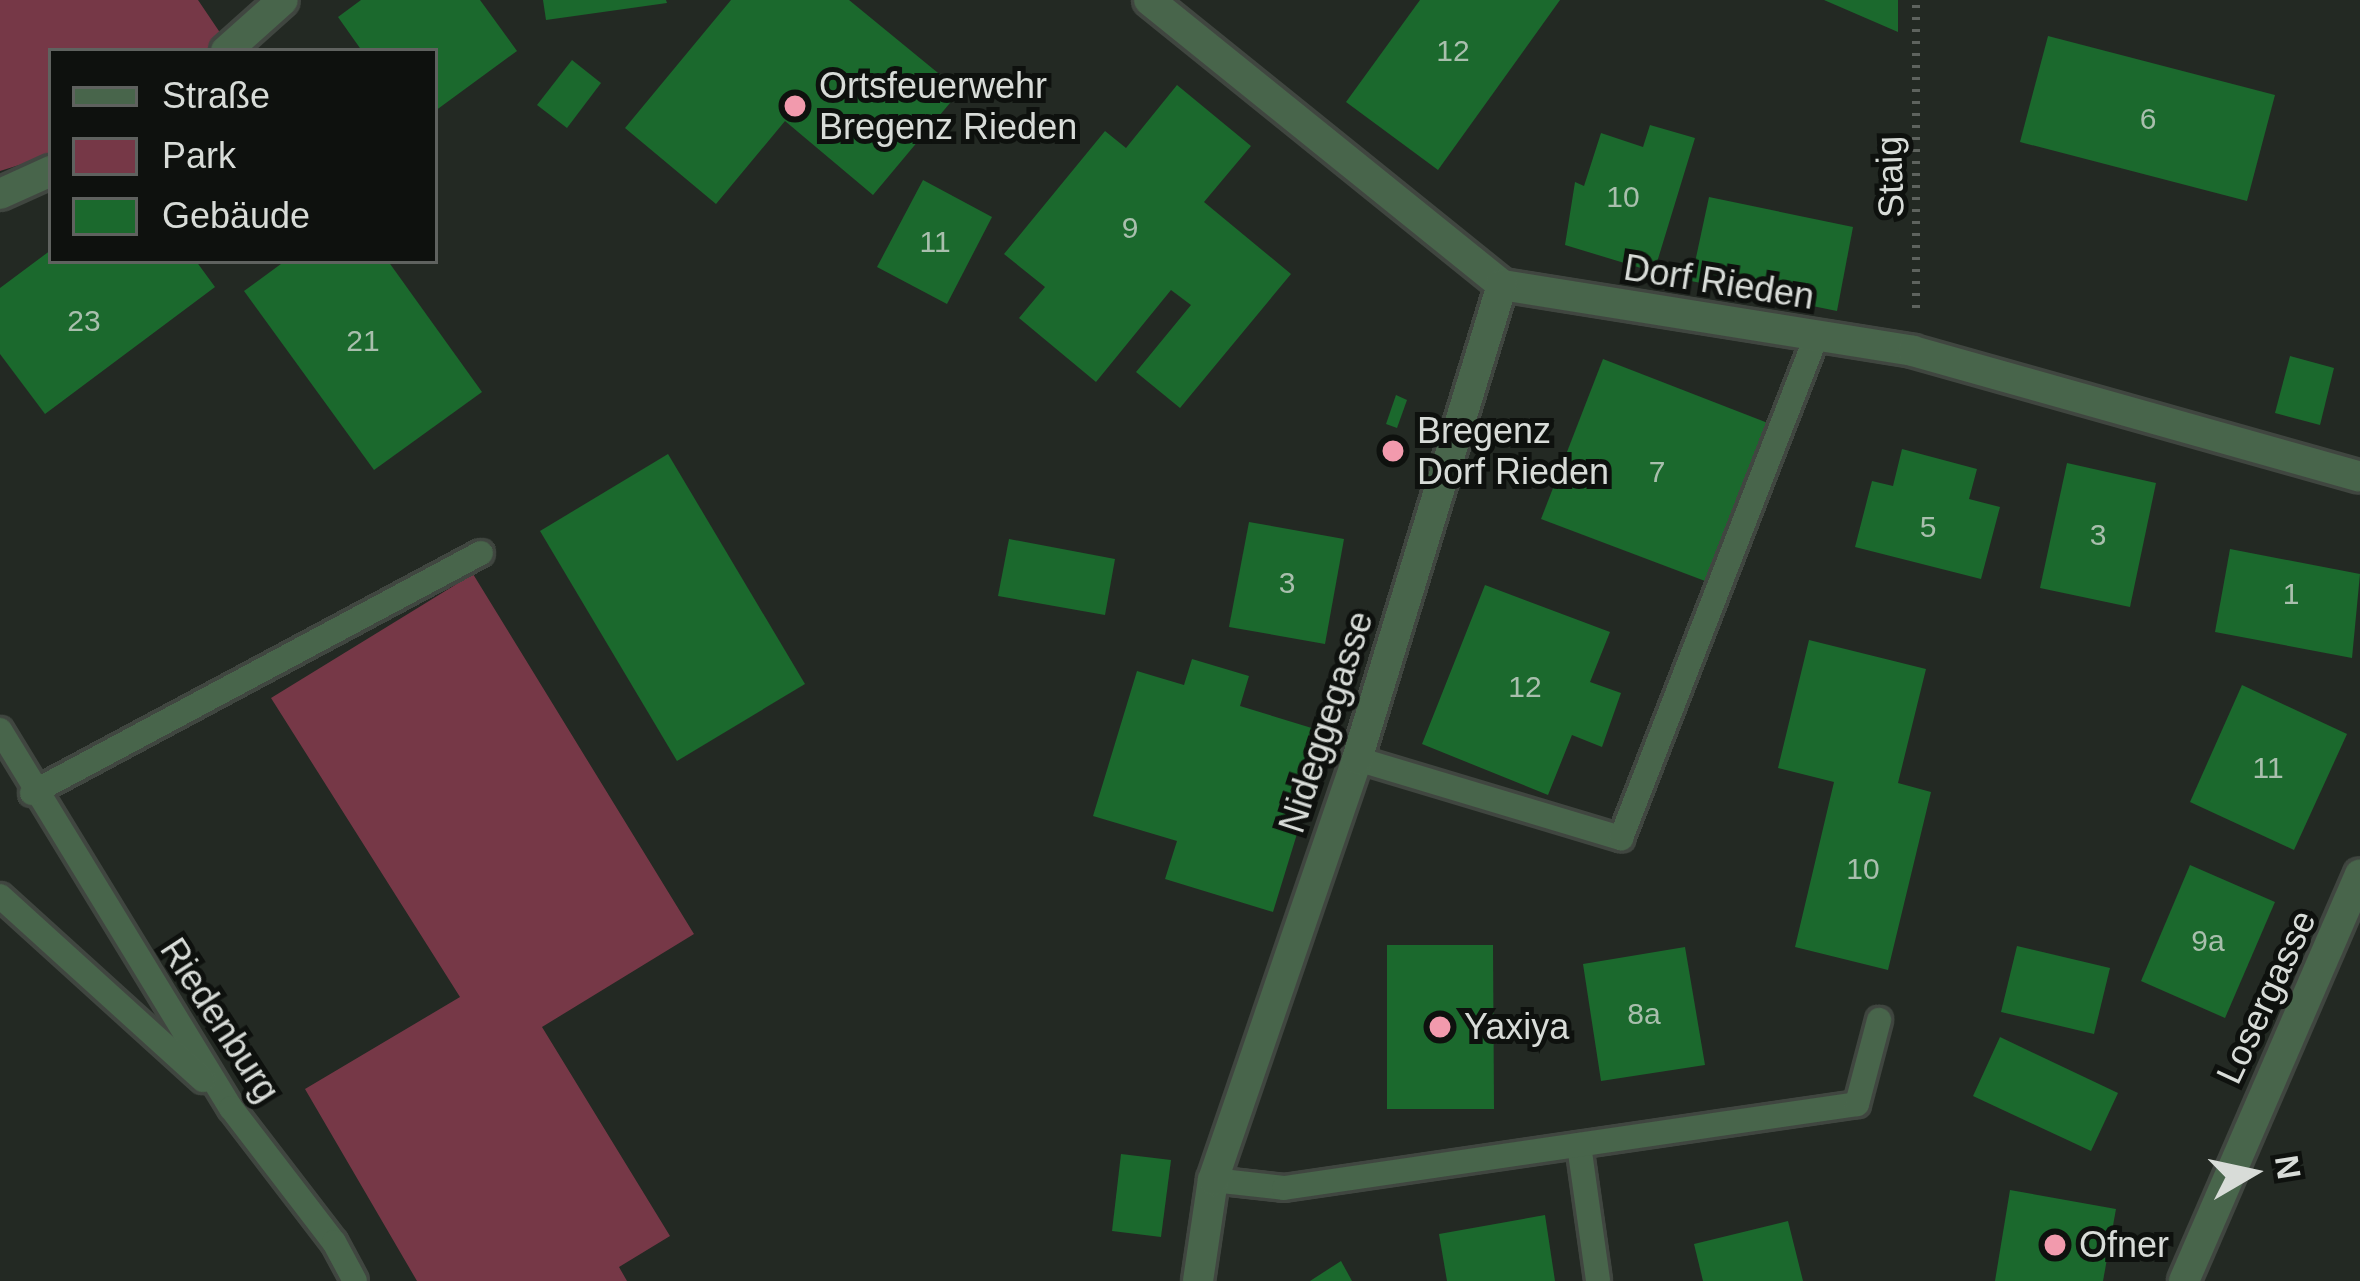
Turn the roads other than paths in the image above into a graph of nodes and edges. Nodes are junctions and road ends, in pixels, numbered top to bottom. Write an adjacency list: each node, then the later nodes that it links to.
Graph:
1 (283, 0): 3 (street)
2 (1150, 0): 6 (street, Dorf Rieden)
3 (229, 48)
4 (46, 174): 5 (street)
5 (0, 194)
6 (1502, 285): 7 (street, Dorf Rieden); 11 (street, Nideggegasse)
7 (1816, 337): 8 (street, Dorf Rieden); 11 (lane)
8 (2360, 477)
9 (481, 553): 12 (lane)
10 (0, 730): 12 (lane, Riedenburg)
11 (1357, 759): 18 (street, Nideggegasse)
12 (32, 793): 16 (lane, Riedenburg)
13 (2360, 875): 22 (street, Losergasse)
14 (0, 896): 16 (lane)
15 (1879, 1020): 17 (lane)
16 (231, 1108): 19 (lane, Riedenburg)
17 (1579, 1145): 18 (lane); 21 (lane)
18 (1213, 1180): 20 (street, Nideggegasse)
19 (355, 1281)
20 (1198, 1281)
21 (1598, 1281)
22 (2184, 1281)

